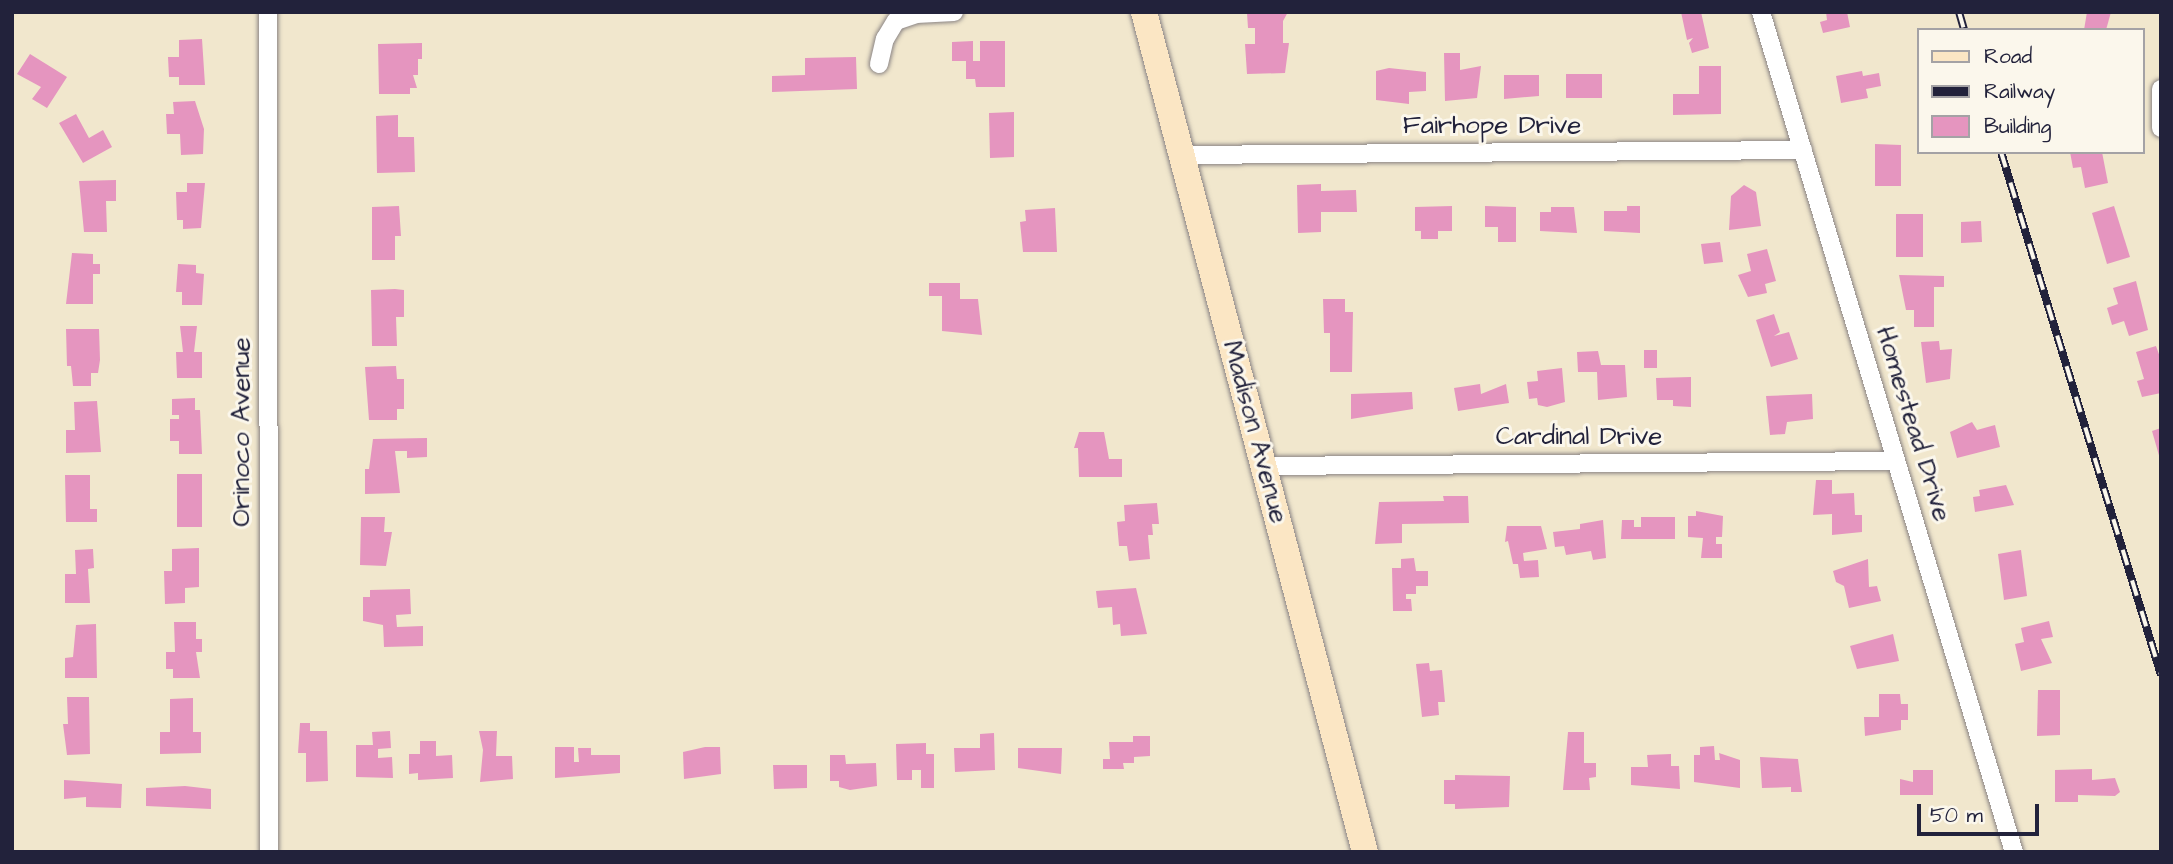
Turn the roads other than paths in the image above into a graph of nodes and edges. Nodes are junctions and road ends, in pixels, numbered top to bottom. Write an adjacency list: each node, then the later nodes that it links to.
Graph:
1 (268, 12): 12 (street, Orinoco Avenue)
2 (954, 12): 5 (street)
3 (1144, 12): 9 (main road, Madison Avenue)
4 (1761, 12): 8 (street, Homestead Drive)
5 (878, 65)
6 (2161, 89): 7 (street)
7 (2160, 118)
8 (1803, 150): 9 (street, Fairhope Drive); 10 (street, Homestead Drive)
9 (1181, 155): 11 (main road, Madison Avenue)
10 (1896, 461): 11 (street, Cardinal Drive); 14 (street, Homestead Drive)
11 (1263, 466): 13 (main road, Madison Avenue)
12 (269, 852)
13 (1365, 852)
14 (2014, 852)

